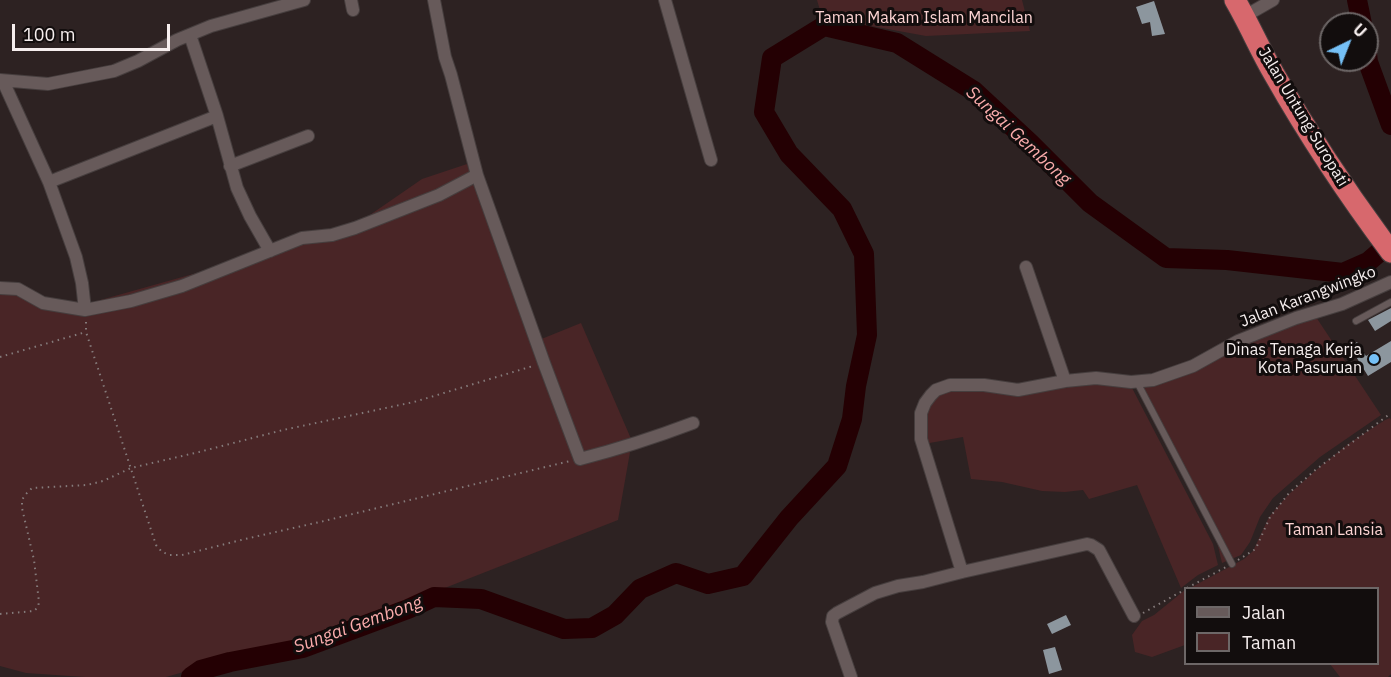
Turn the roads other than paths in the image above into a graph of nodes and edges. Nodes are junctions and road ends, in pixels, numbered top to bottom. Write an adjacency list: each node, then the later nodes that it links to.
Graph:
1 (304, 0): 6 (street)
2 (434, 0): 12 (street)
3 (665, 0): 10 (street)
4 (1273, 0): 5 (street)
5 (1240, 8): 15 (highway, Jalan Untung Suropati)
6 (190, 35): 7 (street); 8 (street)
7 (2, 80): 13 (street)
8 (217, 116): 11 (street); 13 (street)
9 (308, 136): 11 (street)
10 (711, 160)
11 (230, 166): 14 (street)
12 (477, 175): 14 (street); 24 (street)
13 (49, 182): 20 (street)
14 (270, 251): 20 (street)
15 (1391, 252)
16 (1026, 267): 22 (street)
17 (1391, 282): 23 (street, Jalan Karangwingko)
18 (0, 288): 20 (street)
19 (1391, 302): 21 (lane)
20 (85, 310)
21 (1356, 321)
22 (1065, 381): 23 (street, Jalan Karangwingko); 26 (street, Jalan Karangwingko)
23 (1137, 382): 25 (lane)
24 (693, 423)
25 (1232, 564)
26 (962, 572): 27 (street); 28 (street)
27 (1134, 616)
28 (851, 677)

